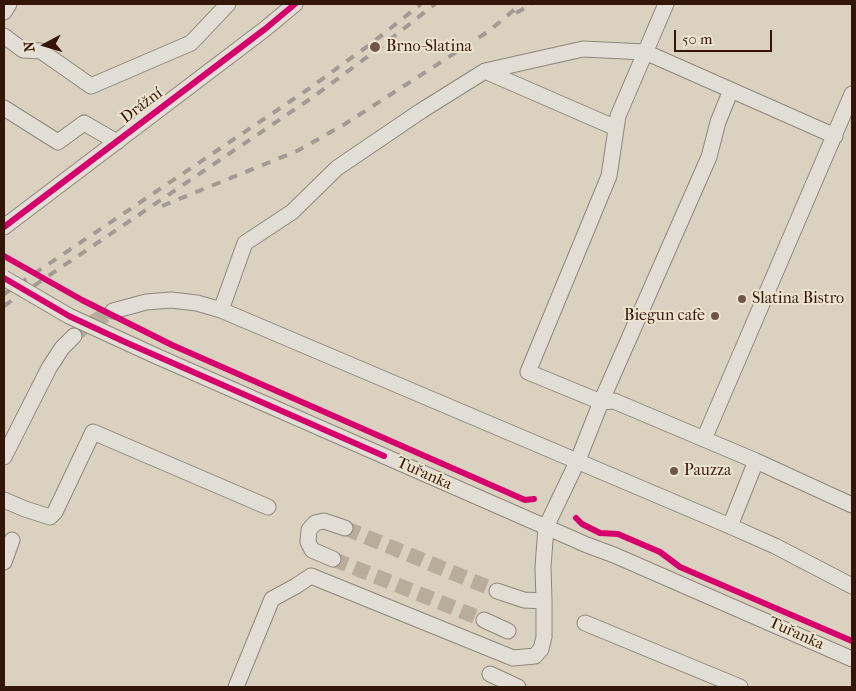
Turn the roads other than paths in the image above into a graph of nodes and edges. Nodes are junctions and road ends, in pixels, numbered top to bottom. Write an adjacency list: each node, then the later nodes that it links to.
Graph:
1 (9, 4): 5 (street)
2 (228, 4): 6 (street)
3 (295, 4): 14 (street, Drážní)
4 (666, 4): 7 (street)
5 (4, 12)
6 (4, 36)
7 (645, 52): 8 (street); 9 (street); 12 (street)
8 (484, 71): 12 (street); 17 (street)
9 (731, 90): 13 (street); 20 (street)
10 (852, 94): 13 (street)
11 (4, 108): 14 (street)
12 (616, 128): 20 (street)
13 (835, 136): 22 (street)
14 (117, 142): 15 (street, Drážní)
15 (4, 227)
16 (4, 278): 30 (street, Tuřanka, bridge)
17 (221, 310): 18 (street); 24 (street)
18 (113, 311)
19 (74, 336): 21 (street)
20 (602, 402): 22 (street); 24 (street)
21 (9, 434): 23 (street)
22 (704, 440): 25 (street)
23 (4, 457)
24 (578, 460): 29 (street); 30 (street)
25 (756, 462): 27 (street); 29 (street)
26 (4, 500): 28 (street)
27 (852, 506)
28 (268, 507)
29 (730, 526): 35 (street)
30 (546, 527): 37 (street); 41 (street, Tuřanka)
31 (345, 528): 33 (street)
32 (12, 540): 34 (street)
33 (332, 559)
34 (4, 562)
35 (852, 586)
36 (496, 592): 37 (street)
37 (544, 601): 43 (street)
38 (484, 620): 40 (street)
39 (585, 623): 45 (street)
40 (508, 631)
41 (852, 659)
42 (490, 674): 44 (street)
43 (236, 687)
44 (518, 687)
45 (740, 687)

